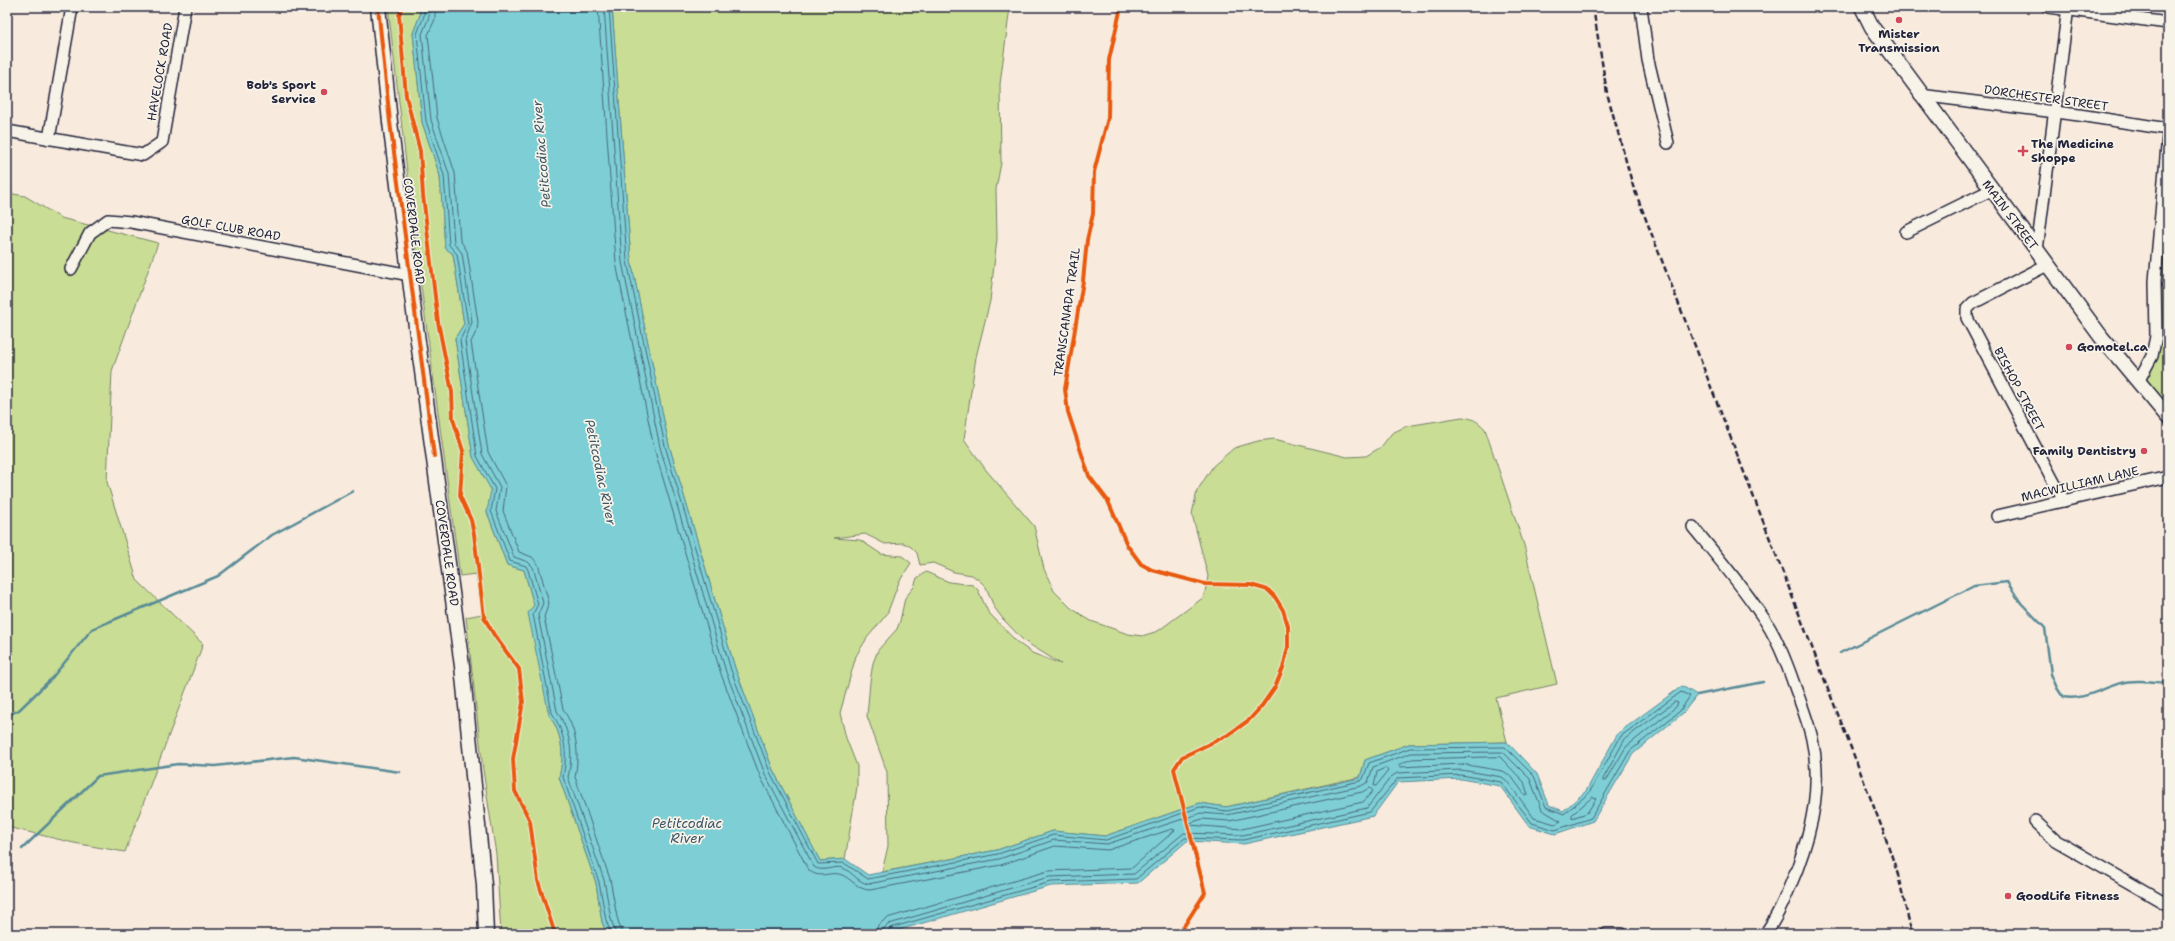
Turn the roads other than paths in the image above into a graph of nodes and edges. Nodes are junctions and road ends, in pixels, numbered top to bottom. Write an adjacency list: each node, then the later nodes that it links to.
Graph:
1 (72, 7): 14 (street)
2 (185, 7): 14 (street, HAVELOCK ROAD)
3 (378, 7): 21 (main road, COVERDALE ROAD)
4 (1641, 7): 15 (street)
5 (1862, 7): 9 (main road, MAIN STREET)
6 (2048, 7): 7 (street)
7 (2068, 8): 8 (street); 10 (street)
8 (2168, 23)
9 (1920, 95): 10 (street, DORCHESTER STREET); 16 (main road, MAIN STREET)
10 (2055, 112): 11 (street, DORCHESTER STREET); 18 (street)
11 (2168, 129)
12 (7, 131): 14 (street)
13 (2168, 135): 22 (street)
14 (49, 139)
15 (1668, 143)
16 (1992, 190): 17 (street); 18 (main road, MAIN STREET)
17 (1906, 232)
18 (2037, 250): 19 (main road, MAIN STREET)
19 (2047, 265): 22 (main road, MAIN STREET); 25 (street, BISHOP STREET)
20 (71, 269): 21 (street, GOLF CLUB ROAD)
21 (410, 275): 29 (main road, COVERDALE ROAD)
22 (2138, 380): 23 (main road, MAIN STREET)
23 (2168, 417)
24 (2168, 477): 25 (street, MACWILLIAM LANE)
25 (2064, 501): 26 (street, MACWILLIAM LANE)
26 (1998, 516)
27 (1693, 527): 35 (street)
28 (2035, 821): 30 (street)
29 (485, 898): 31 (main road, COVERDALE ROAD); 32 (main road)
30 (2168, 905)
31 (486, 934)
32 (494, 934)
33 (1606, 934): 34 (street)
34 (1622, 934)
35 (1765, 934)

